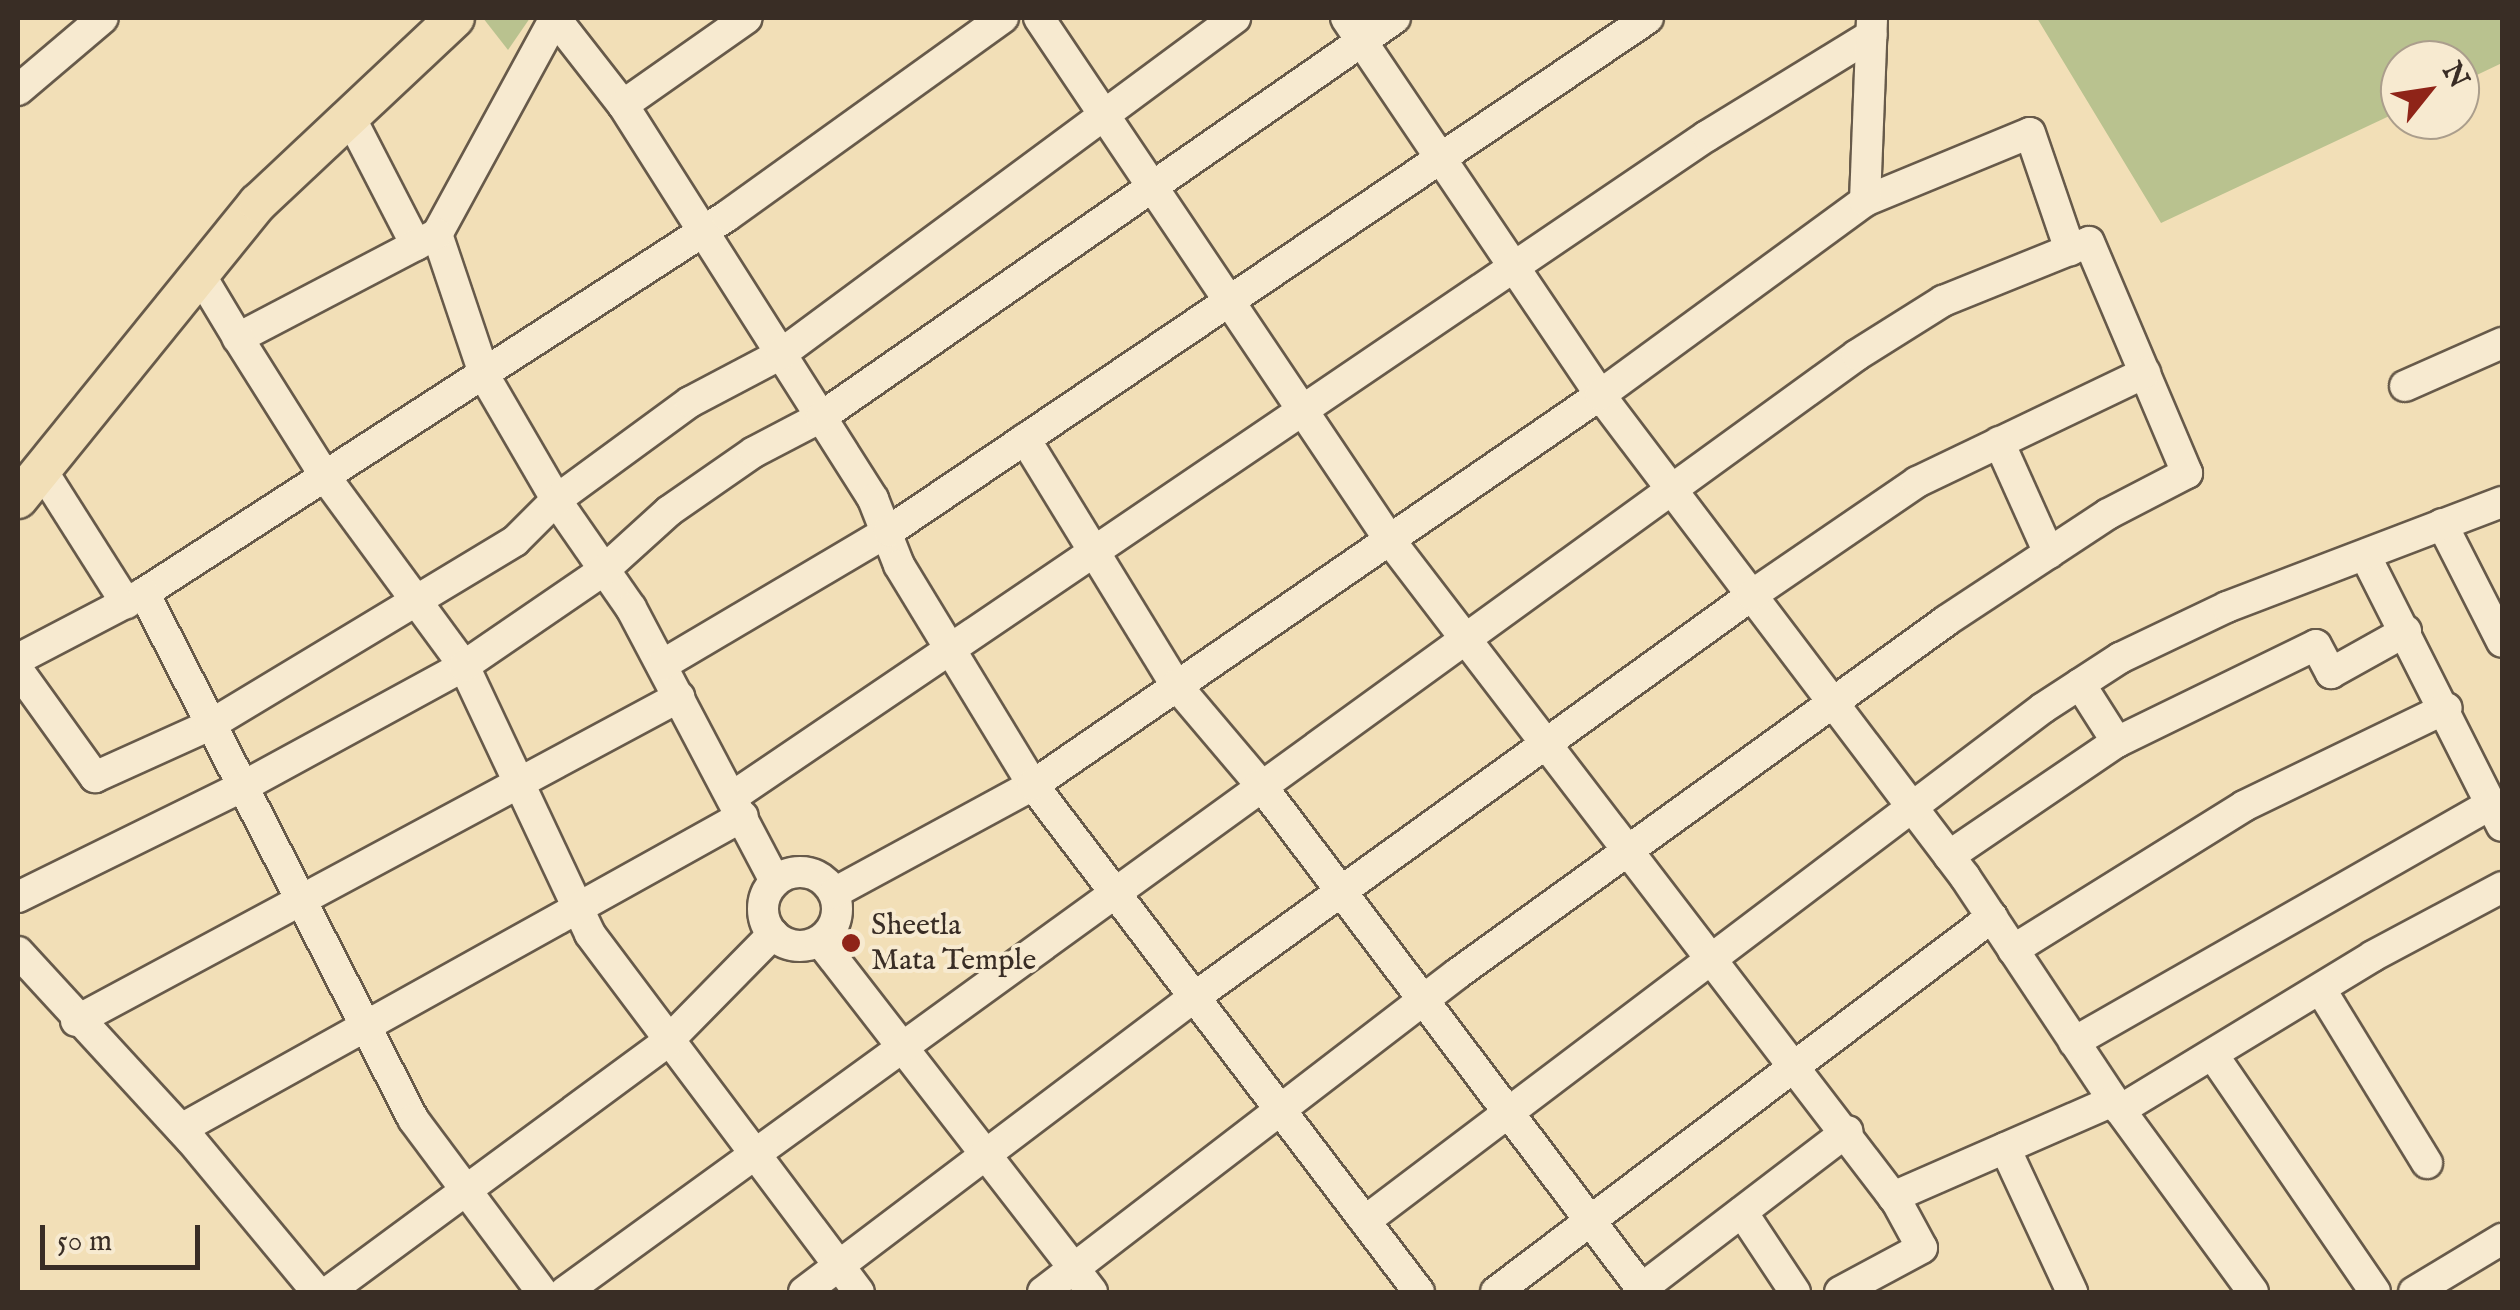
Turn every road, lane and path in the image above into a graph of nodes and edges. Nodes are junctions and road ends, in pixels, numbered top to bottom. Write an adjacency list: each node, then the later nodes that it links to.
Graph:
1 (104, 18): 12 (street)
2 (455, 18): 15 (main road)
3 (555, 18): 13 (street); 20 (street)
4 (747, 18): 13 (street)
5 (1003, 18): 19 (street)
6 (1039, 18): 14 (street)
7 (1235, 18): 14 (street)
8 (1396, 18): 11 (street)
9 (1648, 18): 16 (street)
10 (1872, 26): 18 (street); 22 (street)
11 (1354, 29): 16 (street); 17 (street)
12 (18, 90)
13 (622, 105): 19 (street)
14 (1104, 112): 17 (street); 27 (street)
15 (350, 117): 20 (street); 23 (main road)
16 (1437, 158): 22 (street); 24 (street)
17 (1152, 181): 24 (street); 33 (street)
18 (1865, 201): 21 (street); 31 (street)
19 (701, 233): 27 (street); 29 (street)
20 (427, 239): 25 (street); 29 (street)
21 (2070, 250): 28 (street); 38 (street)
22 (1514, 270): 31 (street); 32 (street)
23 (199, 273): 25 (street); 36 (main road)
24 (1228, 298): 32 (street); 34 (street)
25 (238, 338): 37 (street)
26 (2502, 342): 30 (street)
27 (781, 354): 33 (street); 40 (street)
28 (2144, 373): 35 (street); 45 (street)
29 (485, 377): 37 (street); 40 (street)
30 (2404, 386)
31 (1600, 395): 38 (street); 44 (street)
32 (1300, 411): 44 (street); 46 (street)
33 (820, 416): 43 (street); 48 (street)
34 (1025, 439): 43 (street); 46 (street)
35 (1999, 442): 45 (street); 49 (street)
36 (42, 469): 39 (main road); 50 (street)
37 (326, 478): 50 (street); 51 (street)
38 (1670, 488): 49 (street); 53 (street)
39 (18, 499)
40 (556, 500): 48 (street); 51 (street)
41 (2502, 502): 42 (street)
42 (2442, 524): 47 (street); 54 (street)
43 (889, 531): 55 (street); 57 (street)
44 (1390, 539): 53 (street); 61 (street)
45 (2048, 553): 63 (street)
46 (1092, 556): 55 (street); 61 (street)
47 (2366, 557): 52 (street); 60 (street)
48 (604, 570): 57 (street); 58 (street)
49 (1752, 595): 63 (street); 67 (street)
50 (135, 598): 56 (street); 65 (street)
51 (415, 606): 58 (street); 65 (street)
52 (2406, 631): 64 (street); 66 (street)
53 (1470, 642): 67 (street); 70 (street)
54 (2502, 642)
55 (948, 650): 69 (street); 73 (street)
56 (18, 659)
57 (662, 665): 62 (street)
58 (464, 666): 68 (street); 71 (street)
59 (18, 670): 65 (street)
60 (2080, 684): 66 (street); 72 (street)
61 (1176, 685): 69 (street); 70 (street)
62 (679, 697): 68 (street); 73 (street)
63 (1834, 703): 72 (street); 75 (street)
64 (2446, 708): 74 (street); 88 (street)
65 (210, 725): 71 (street)
66 (2116, 742): 76 (street)
67 (1546, 745): 75 (street); 81 (street)
68 (519, 782): 83 (street); 84 (street)
69 (1033, 784): 79 (street); 80 (street)
70 (1260, 784): 79 (street); 81 (street)
71 (242, 787): 82 (street); 83 (street)
72 (1911, 806): 76 (street); 90 (street)
73 (737, 807): 77 (street); 84 (street)
74 (2497, 814): 97 (street)
75 (1624, 853): 90 (street); 93 (street)
76 (1949, 856): 85 (street)
77 (775, 880): 80 (street); 86 (street)
78 (2502, 887): 91 (street)
79 (1116, 890): 92 (street); 98 (street)
80 (834, 893): 87 (street)
81 (1338, 894): 92 (street); 93 (street)
82 (18, 897)
83 (299, 897): 94 (street); 95 (street)
84 (577, 907): 95 (street); 96 (street)
85 (1992, 917): 88 (street); 100 (street)
86 (772, 934): 87 (street); 96 (street)
87 (820, 941): 98 (street)
88 (2013, 950): 97 (street)
89 (18, 952): 94 (street)
90 (1714, 958): 100 (street); 102 (street)
91 (2321, 990): 99 (street); 109 (street)
92 (1192, 999): 103 (street); 108 (street)
93 (1425, 999): 102 (street); 103 (street)
94 (76, 1021): 104 (street)
95 (365, 1025): 104 (street); 110 (street)
96 (668, 1041): 107 (street); 110 (street)
97 (2074, 1042): 101 (street)
98 (900, 1048): 107 (street); 108 (street)
99 (2215, 1058): 101 (street); 132 (street)
100 (1796, 1066): 105 (street); 113 (street)
101 (2116, 1106): 106 (street); 131 (street)
102 (1506, 1110): 113 (street); 114 (street)
103 (1282, 1114): 114 (street); 117 (street)
104 (180, 1129): 119 (street)
105 (1848, 1131): 111 (street); 112 (street)
106 (2005, 1148): 111 (street); 130 (street)
107 (753, 1153): 116 (street); 122 (street)
108 (984, 1155): 116 (street); 117 (street)
109 (2427, 1163)
110 (466, 1190): 120 (street); 121 (street)
111 (1893, 1198): 129 (street)
112 (1742, 1212): 118 (street); 128 (street)
113 (1592, 1218): 118 (street); 127 (street)
114 (1365, 1222): 126 (street)
115 (2502, 1239): 133 (street)
116 (840, 1267): 123 (street); 124 (street)
117 (1083, 1282): 125 (street)
118 (1643, 1291)
119 (318, 1292)
120 (328, 1292)
121 (542, 1292)
122 (565, 1292)
123 (804, 1292)
124 (859, 1292)
125 (1043, 1292)
126 (1419, 1292)
127 (1496, 1292)
128 (1794, 1292)
129 (1840, 1292)
130 (2072, 1292)
131 (2252, 1292)
132 (2374, 1292)
133 (2414, 1292)

